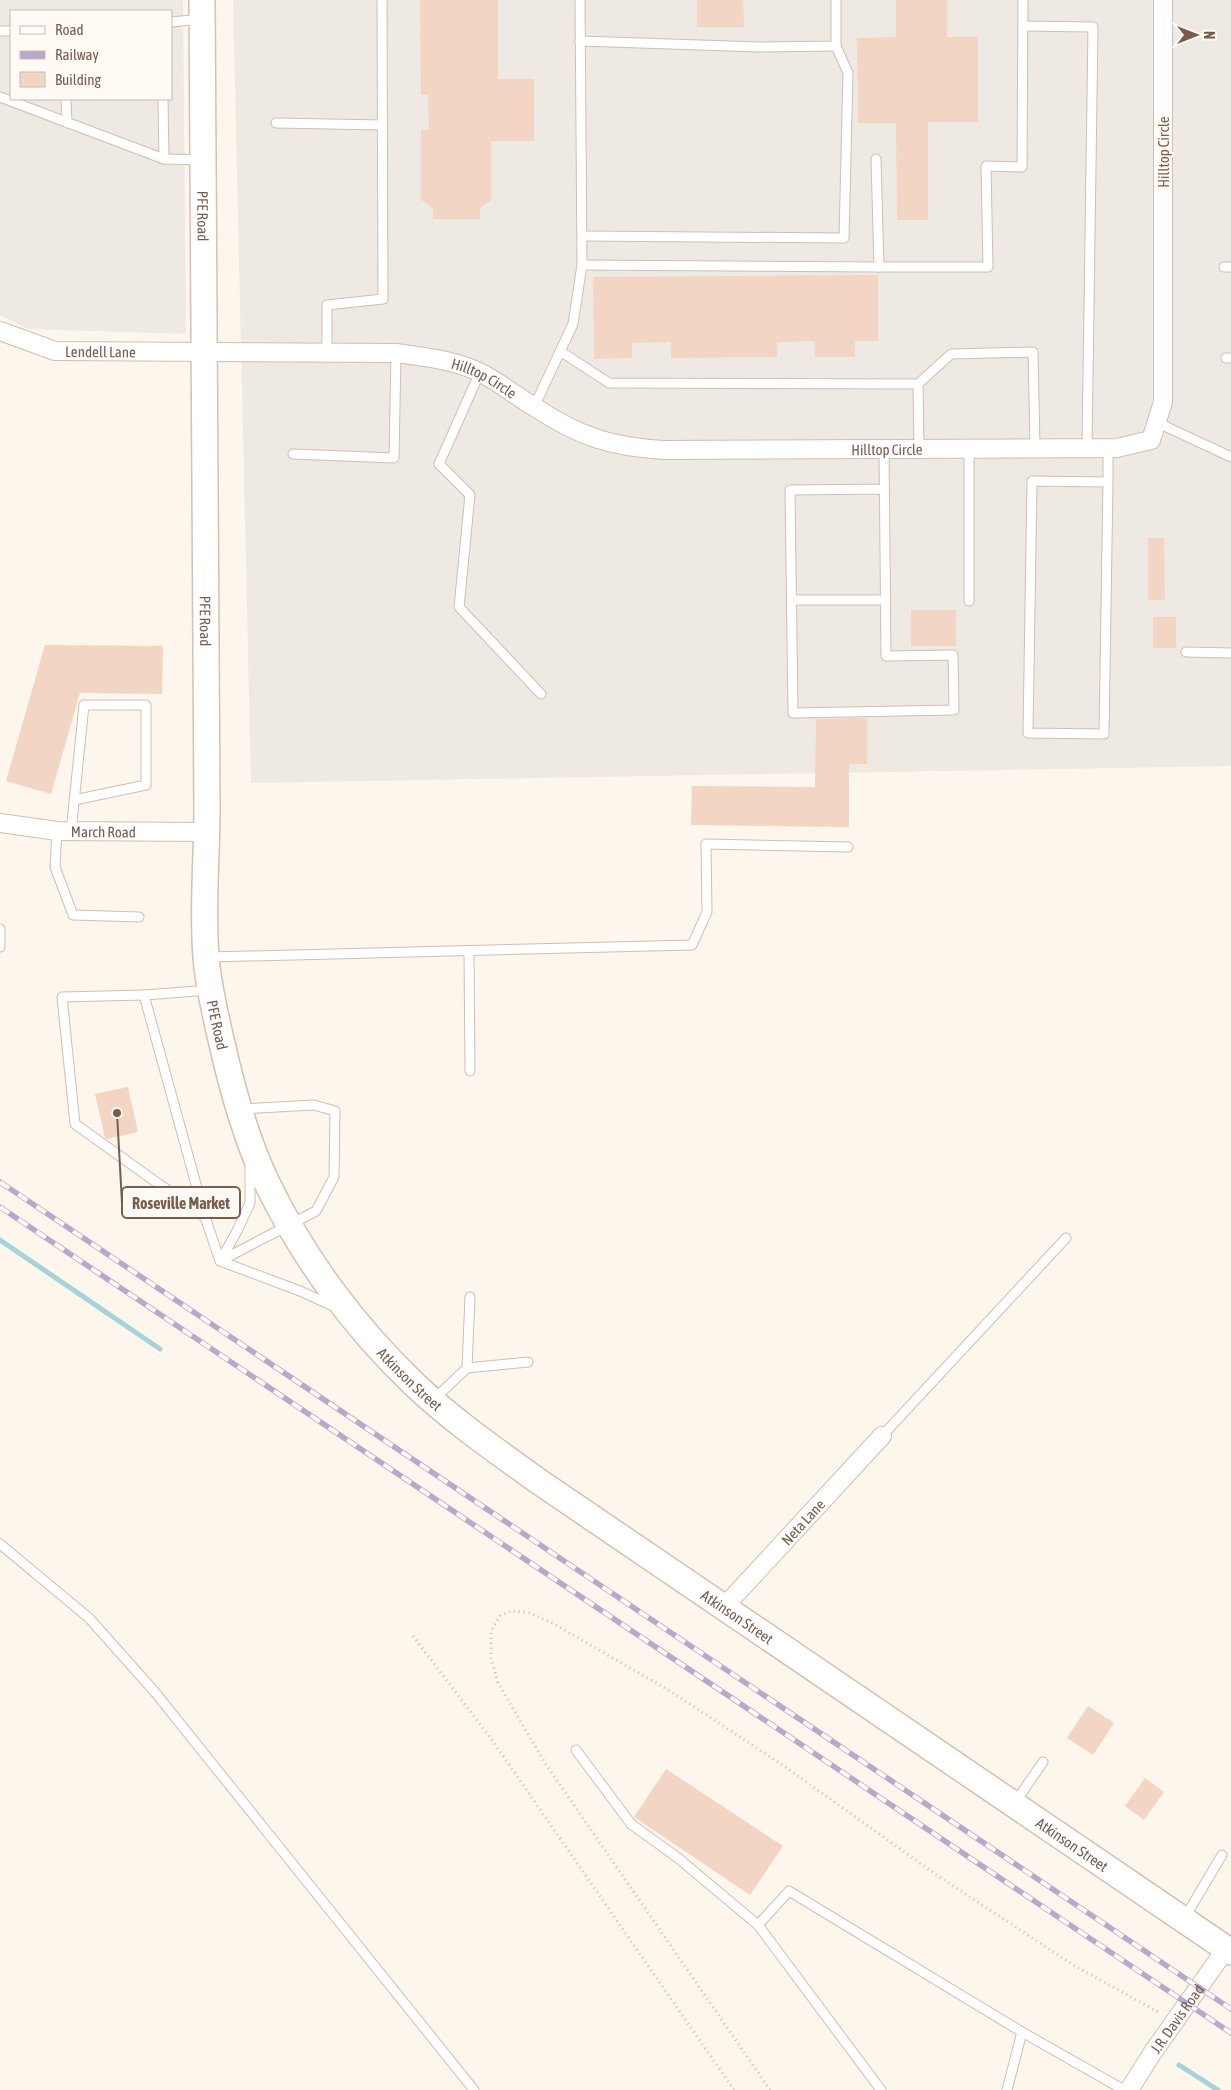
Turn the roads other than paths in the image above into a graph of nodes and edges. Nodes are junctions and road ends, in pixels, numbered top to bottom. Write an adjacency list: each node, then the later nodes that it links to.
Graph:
1 (382, 0): 16 (lane)
2 (580, 0): 9 (lane)
3 (836, 0): 10 (lane)
4 (1023, 0): 8 (lane)
5 (1163, 0): 31 (street, Hilltop Circle)
6 (202, 10): 7 (lane); 19 (main road, PFE Road)
7 (172, 22)
8 (1023, 26): 22 (lane); 33 (lane)
9 (580, 41): 10 (lane); 20 (lane)
10 (836, 46): 20 (lane)
11 (0, 96): 14 (lane)
12 (66, 100): 14 (lane)
13 (163, 100): 17 (lane)
14 (67, 123): 17 (lane)
15 (276, 123): 16 (lane)
16 (383, 125): 26 (lane)
17 (164, 159): 19 (lane)
18 (876, 159): 22 (lane)
19 (202, 160): 25 (main road, PFE Road)
20 (584, 236): 21 (lane)
21 (582, 264): 22 (lane); 24 (lane)
22 (879, 266)
23 (0, 331): 25 (street, Lendell Lane)
24 (560, 351): 29 (lane); 30 (lane)
25 (203, 353): 26 (street, Hilltop Circle); 51 (main road, PFE Road)
26 (327, 353): 27 (street, Hilltop Circle)
27 (396, 353): 28 (street, Hilltop Circle); 38 (lane)
28 (480, 372): 30 (street, Hilltop Circle); 47 (lane)
29 (918, 384): 32 (lane); 35 (lane)
30 (534, 408): 34 (street, Hilltop Circle)
31 (1156, 422): 37 (street, Hilltop Circle); 39 (lane)
32 (1036, 447): 33 (street, Hilltop Circle); 36 (street, Hilltop Circle)
33 (1087, 447): 37 (street, Hilltop Circle)
34 (884, 448): 35 (street, Hilltop Circle); 41 (lane)
35 (919, 448): 36 (street, Hilltop Circle)
36 (969, 448): 44 (lane)
37 (1108, 448): 40 (lane)
38 (293, 454)
39 (1231, 457)
40 (1108, 482): 40 (lane)
41 (884, 489): 42 (lane); 43 (lane)
42 (792, 600): 43 (lane); 43 (lane)
43 (886, 600)
44 (969, 601)
45 (1186, 652): 46 (lane)
46 (1231, 653)
47 (541, 694)
48 (74, 800): 48 (lane); 50 (lane)
49 (0, 822): 50 (street, March Road)
50 (64, 832): 51 (street, March Road); 53 (lane)
51 (207, 832): 57 (main road, PFE Road)
52 (848, 848): 56 (lane)
53 (139, 917)
54 (0, 929): 55 (lane)
55 (0, 947)
56 (469, 951): 57 (lane); 60 (lane)
57 (206, 957): 58 (main road, PFE Road)
58 (210, 990): 59 (lane); 61 (main road, PFE Road)
59 (144, 995): 63 (lane); 63 (lane)
60 (470, 1071)
61 (239, 1109): 62 (main road, PFE Road); 64 (lane)
62 (251, 1143): 64 (main road, PFE Road); 66 (lane)
63 (205, 1217): 66 (lane)
64 (290, 1227): 66 (lane); 68 (main road, Atkinson Street)
65 (1066, 1238): 72 (lane)
66 (220, 1261): 68 (lane)
67 (470, 1297): 70 (lane)
68 (351, 1314): 71 (main road, Atkinson Street)
69 (528, 1362): 70 (lane)
70 (468, 1368): 71 (lane)
71 (433, 1401): 74 (main road, Atkinson Street)
72 (882, 1436): 74 (street, Neta Lane)
73 (0, 1544): 83 (lane)
74 (724, 1606): 77 (main road, Atkinson Street)
75 (576, 1750): 80 (lane)
76 (1043, 1762): 77 (lane)
77 (1014, 1804): 79 (main road, Atkinson Street)
78 (1222, 1855): 79 (lane)
79 (1184, 1920): 81 (main road, Atkinson Street)
80 (758, 1925): 82 (lane); 84 (lane)
81 (1229, 1950): 87 (street, J.R. Davis Road)
82 (1022, 2032): 85 (lane); 86 (lane)
83 (474, 2090)
84 (881, 2090)
85 (1007, 2090)
86 (1124, 2090)
87 (1129, 2090)

